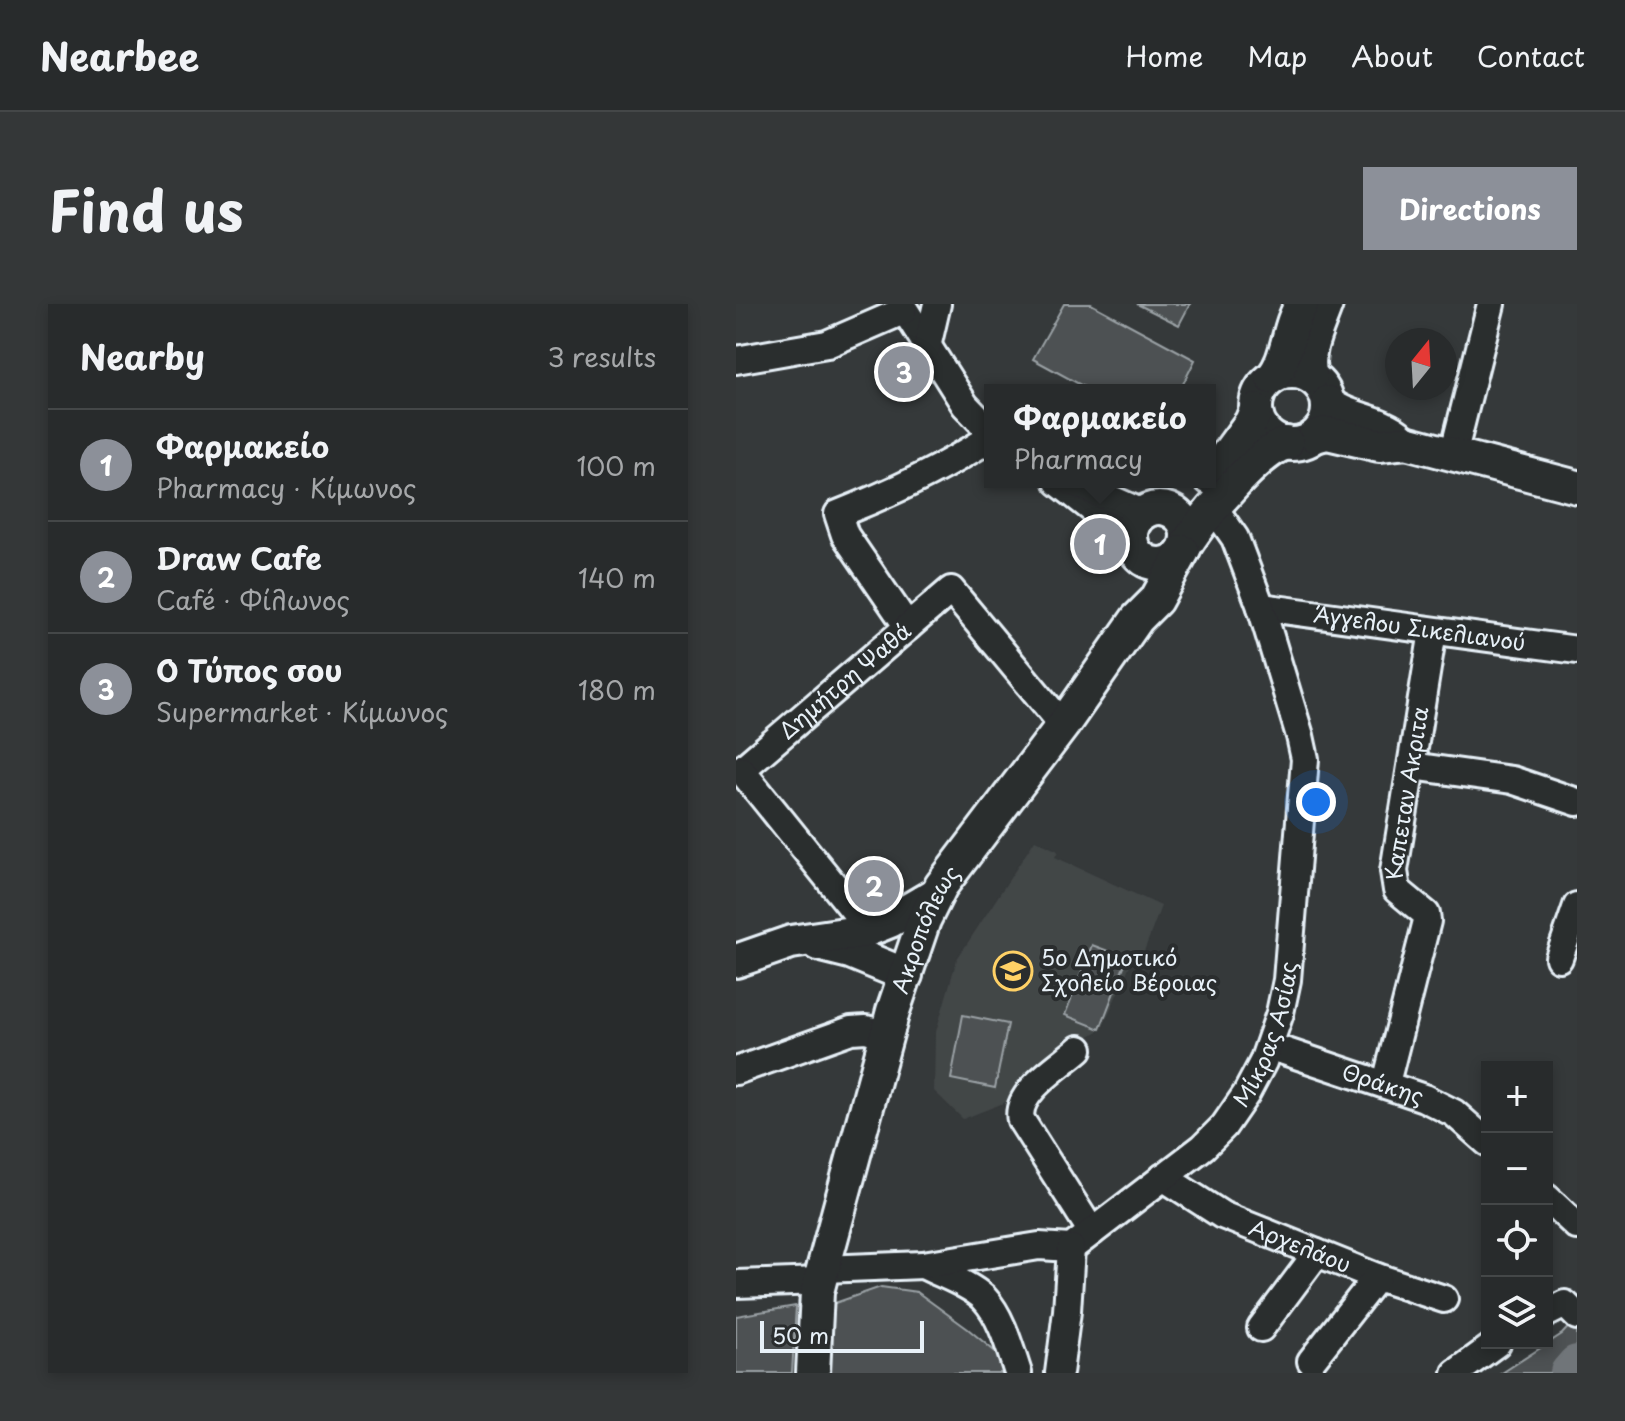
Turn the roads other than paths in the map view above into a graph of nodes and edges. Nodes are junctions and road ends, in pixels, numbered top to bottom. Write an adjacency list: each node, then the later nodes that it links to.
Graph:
1 (937, 304): 6 (street)
2 (1302, 304): 8 (street)
3 (1326, 304): 9 (street)
4 (1491, 304): 15 (street)
5 (902, 307): 6 (street); 7 (street)
6 (927, 347): 11 (street)
7 (736, 360)
8 (1272, 378): 9 (street); 10 (street)
9 (1320, 390): 12 (street); 14 (street)
10 (1256, 410): 12 (street); 16 (street, Ακροπόλεως)
11 (984, 425)
12 (1301, 440): 14 (street); 17 (street, Ακροπόλεως)
13 (984, 442): 27 (street)
14 (1406, 442): 15 (street)
15 (1453, 455): 18 (street)
16 (1216, 479)
17 (1216, 485)
18 (1577, 487)
19 (1066, 488): 24 (street)
20 (1086, 488): 22 (street)
21 (1210, 489): 22 (street, Ακροπόλεως); 23 (street, Ακροπόλεως); 25 (street, Μίκρας Ασίας)
22 (1152, 508): 23 (street); 24 (street)
23 (1185, 547): 24 (street); 26 (street, Ακροπόλεως)
24 (1135, 551): 26 (street)
25 (1261, 607): 28 (street, Άγγελου Σικελιανού); 42 (street, Μίκρας Ασίας)
26 (1137, 619): 30 (street, Ακροπόλεως)
27 (908, 627): 30 (street, Δημήτρη Ψαθά); 32 (street, Δημήτρη Ψαθά)
28 (1433, 631): 29 (street, Άγγελου Σικελιανού); 31 (street, Καπεταν Ακριτα)
29 (1577, 650)
30 (1063, 725): 34 (street, Ακροπόλεως)
31 (1412, 766): 33 (street); 45 (street, Καπεταν Ακριτα)
32 (738, 770): 36 (street)
33 (1577, 802)
34 (936, 894): 36 (street); 40 (street, Ακροπόλεως)
35 (1577, 906): 38 (street)
36 (865, 931): 37 (street); 40 (street)
37 (795, 942): 39 (street); 40 (street)
38 (1559, 958)
39 (736, 961)
40 (899, 963): 41 (street, Ακροπόλεως)
41 (890, 1023): 44 (street); 54 (street, Ακροπόλεως)
42 (1269, 1046): 45 (street, Θράκης); 47 (street, Μίκρας Ασίας)
43 (1079, 1049): 50 (street)
44 (736, 1071)
45 (1386, 1083): 46 (street, Θράκης)
46 (1481, 1137)
47 (1163, 1177): 50 (street, Μίκρας Ασίας); 51 (street, Αρχελάου)
48 (1553, 1204): 49 (street)
49 (1577, 1226)
50 (1081, 1240): 52 (street); 62 (street)
51 (1317, 1253): 53 (street, Αρχελάου); 57 (street)
52 (923, 1265): 54 (street); 61 (street)
53 (1377, 1277): 56 (street, Αρχελάου); 59 (street)
54 (820, 1281): 55 (street); 60 (street, Ακροπόλεως)
55 (736, 1284)
56 (1444, 1299)
57 (1261, 1328)
58 (1489, 1349): 63 (street)
59 (1311, 1361)
60 (813, 1373)
61 (1018, 1373)
62 (1059, 1373)
63 (1456, 1373)

